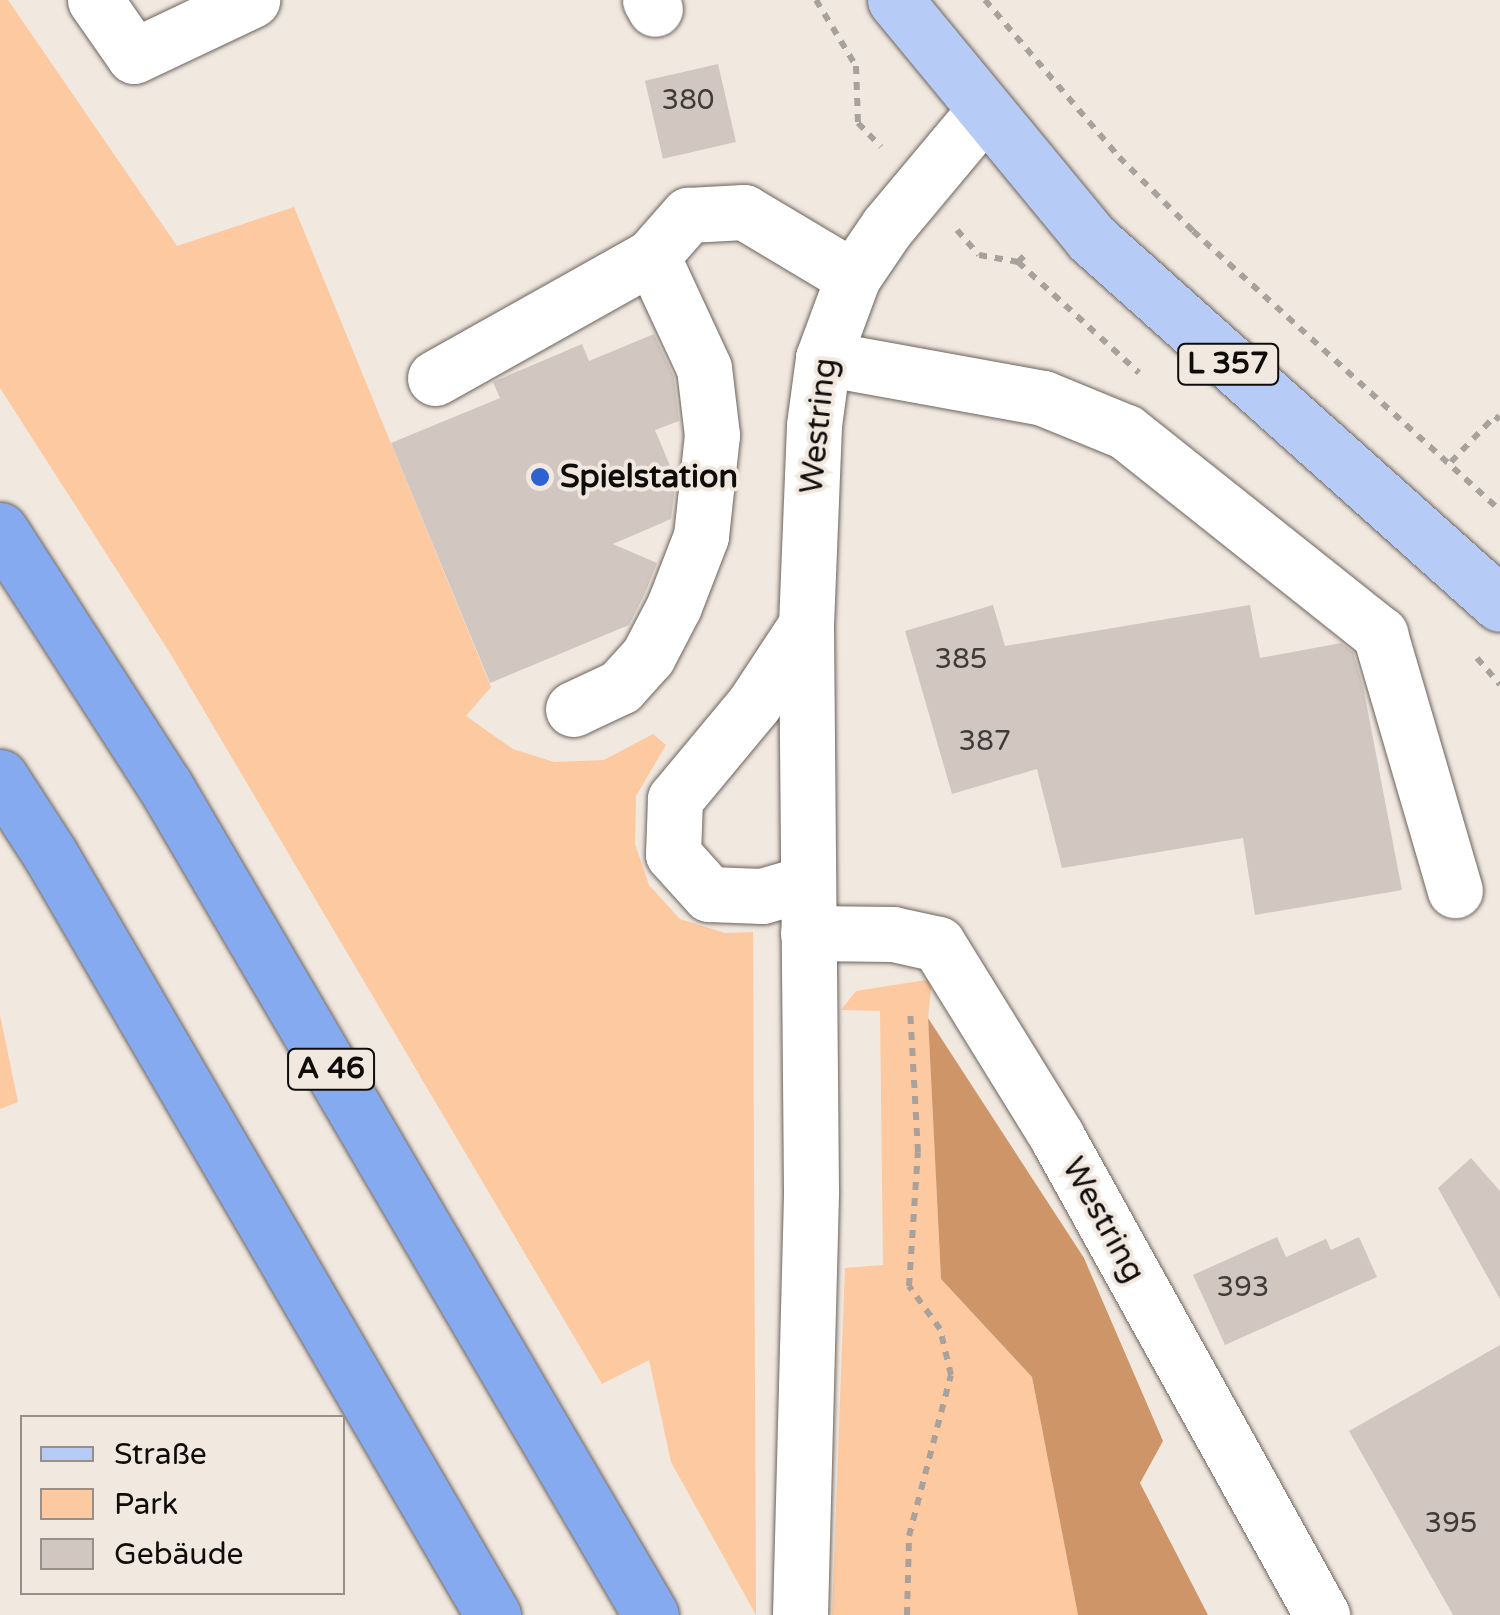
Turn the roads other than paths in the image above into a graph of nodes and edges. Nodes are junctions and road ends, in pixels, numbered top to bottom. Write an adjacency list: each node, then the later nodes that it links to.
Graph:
1 (95, 0): 2 (street)
2 (252, 0)
3 (895, 0): 4 (main road, L 357)
4 (983, 112): 6 (street, Westring); 10 (main road, L 357)
5 (652, 256): 6 (street); 8 (street); 12 (street)
6 (853, 277): 7 (street, Westring)
7 (823, 358): 11 (street, Westring); 14 (street)
8 (435, 378)
9 (0, 530): 17 (highway, A 46)
10 (1500, 604)
11 (806, 625): 15 (street, Westring); 15 (street)
12 (573, 708)
13 (0, 777): 16 (highway)
14 (1455, 890)
15 (808, 908): 18 (street, Westring); 19 (street, Westring)
16 (493, 1615)
17 (650, 1615)
18 (800, 1615)
19 (1322, 1615)

